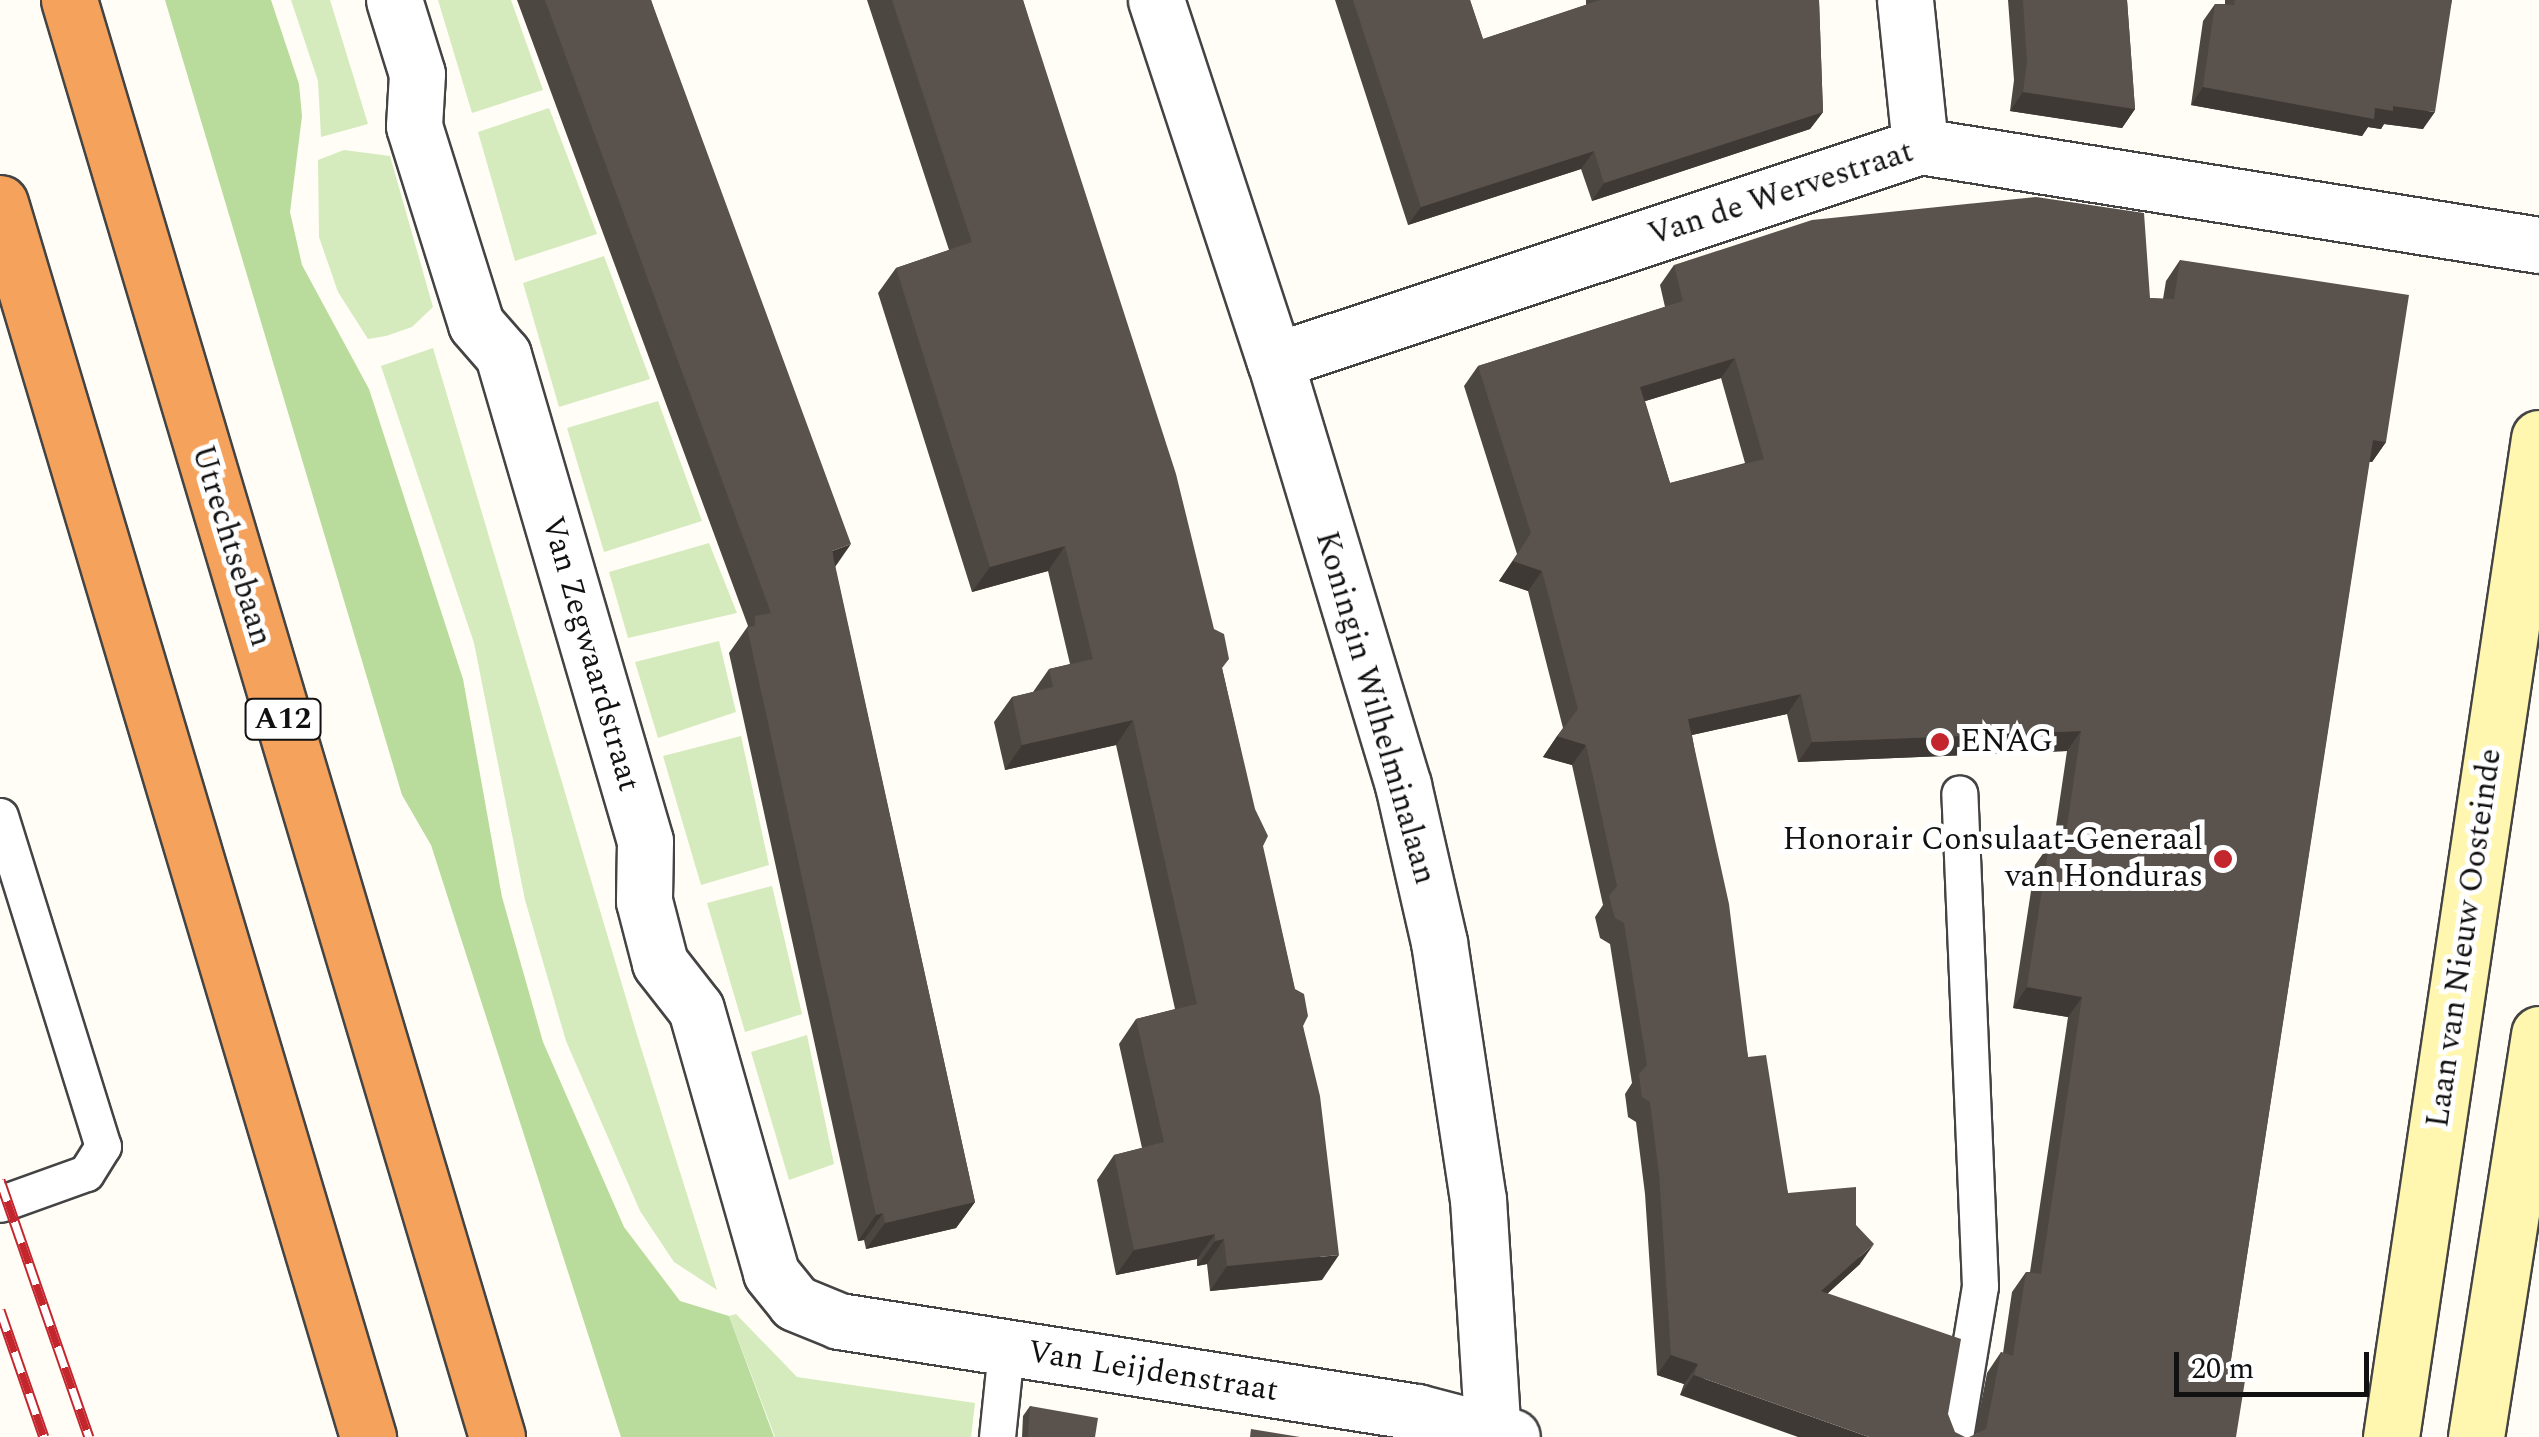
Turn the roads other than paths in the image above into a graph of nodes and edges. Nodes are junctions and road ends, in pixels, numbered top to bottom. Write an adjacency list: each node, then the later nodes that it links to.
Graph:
1 (68, 0): 18 (highway, Utrechtsebaan / A12)
2 (394, 0): 14 (street, Van Zegwaardstraat)
3 (1156, 0): 8 (street, Koningin Wilhelminalaan)
4 (1905, 0): 5 (street)
5 (1920, 146): 7 (street, Van de Wervestraat); 8 (street, Van de Wervestraat)
6 (0, 202): 17 (highway)
7 (2539, 245)
8 (1275, 361): 16 (street, Koningin Wilhelminalaan)
9 (2539, 438): 21 (main road, Laan van Nieuw Oosteinde)
10 (1959, 794): 20 (lane)
11 (0, 816): 13 (lane)
12 (2539, 1034): 22 (main road)
13 (0, 1204)
14 (796, 1302): 15 (street, Van Leijdenstraat)
15 (1006, 1350): 16 (street, Van Leijdenstraat); 19 (lane)
16 (1500, 1435)
17 (368, 1437)
18 (498, 1437)
19 (997, 1437)
20 (1955, 1437)
21 (2390, 1437)
22 (2476, 1437)

